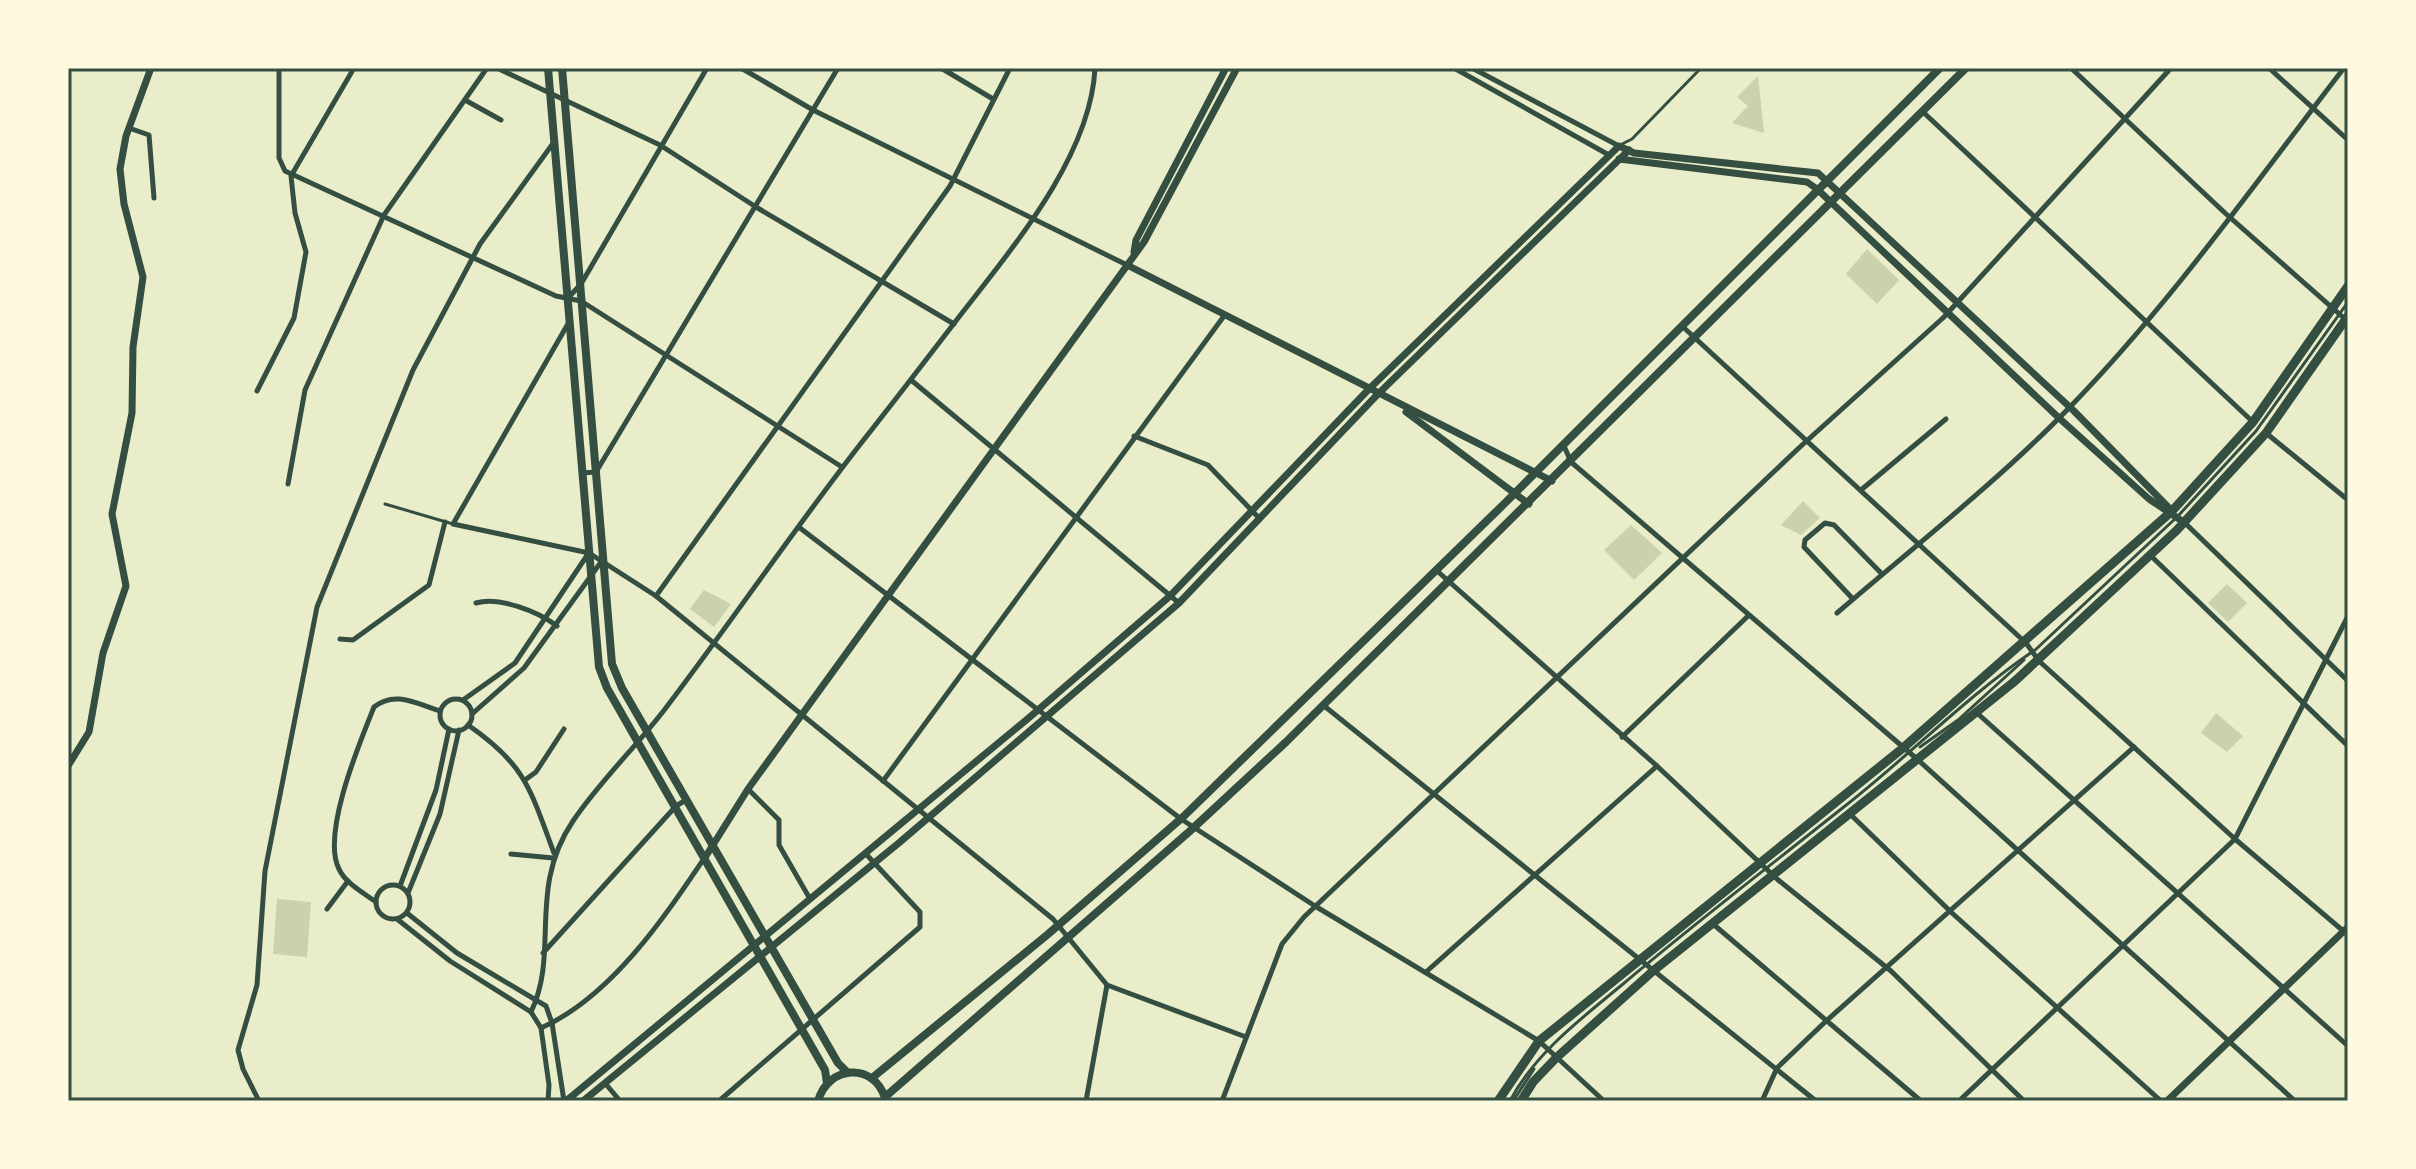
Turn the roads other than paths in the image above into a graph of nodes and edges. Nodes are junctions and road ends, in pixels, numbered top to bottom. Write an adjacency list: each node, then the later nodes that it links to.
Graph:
1 (151, 68): 34 (street)
2 (279, 68): 43 (street)
3 (354, 68): 43 (street)
4 (487, 68): 28 (street)
5 (497, 68): 25 (street)
6 (548, 68): 25 (main road)
7 (562, 68): 26 (main road)
8 (707, 68): 39 (street)
9 (741, 68): 30 (street)
10 (838, 68): 30 (street)
11 (941, 68): 27 (street)
12 (1010, 68): 27 (street)
13 (1095, 68): 54 (street)
14 (1226, 68): 55 (street)
15 (1237, 68): 55 (street)
16 (1454, 68): 41 (street)
17 (1472, 68): 38 (street)
18 (1701, 68): 36 (lane)
19 (1940, 68): 45 (main road)
20 (1963, 68): 31 (main road)
21 (2071, 68): 32 (street)
22 (2171, 68): 32 (street)
23 (2269, 68): 29 (street)
24 (2344, 68): 29 (street)
25 (551, 92): 26 (street); 35 (main road)
26 (566, 97): 39 (street); 60 (main road)
27 (993, 99): 44 (street)
28 (465, 100): 33 (street); 51 (street)
29 (2313, 108): 37 (street); 53 (street)
30 (813, 110): 44 (street); 50 (street)
31 (1922, 111): 47 (main road); 52 (street)
32 (2125, 119): 52 (street); 53 (street)
33 (501, 120)
34 (129, 128): 48 (street); 154 (street)
35 (556, 139): 56 (street); 61 (main road)
36 (1632, 139): 38 (lane); 40 (lane)
37 (2348, 140)
38 (1619, 146): 40 (street); 41 (street)
39 (663, 148): 50 (street); 60 (street)
40 (1629, 150): 42 (street); 45 (street)
41 (1609, 155): 42 (street); 75 (street)
42 (1619, 159): 46 (street); 77 (street)
43 (291, 176): 51 (street); 76 (street)
44 (953, 180): 54 (street); 58 (street)
45 (1826, 180): 46 (main road); 47 (street)
46 (1817, 189): 49 (street); 71 (main road)
47 (1840, 193): 49 (main road); 64 (street)
48 (154, 198)
49 (1831, 203): 65 (street); 72 (main road)
50 (756, 207): 58 (street); 73 (street)
51 (384, 215): 56 (street); 95 (street)
52 (2038, 218): 64 (street); 69 (street)
53 (2230, 218): 66 (street); 69 (street)
54 (1036, 219): 57 (street); 70 (street)
55 (1134, 252): 57 (street)
56 (471, 258): 61 (street); 226 (street)
57 (1127, 265): 67 (street); 88 (street)
58 (880, 282): 70 (street); 83 (street)
59 (2348, 286): 66 (main road)
60 (580, 287): 61 (street); 62 (main road)
61 (567, 299): 62 (street); 68 (main road)
62 (581, 301): 73 (street); 92 (main road)
63 (2348, 301): 66 (lane)
64 (1957, 303): 65 (street); 79 (street)
65 (1950, 311): 80 (street); 87 (street)
66 (2342, 315): 82 (main road); 84 (main road); 102 (lane)
67 (1224, 316): 75 (street); 85 (street)
68 (569, 321): 93 (main road); 106 (street)
69 (2145, 323): 79 (street); 82 (street)
70 (954, 324): 74 (street)
71 (1681, 325): 72 (street); 86 (main road)
72 (1695, 338): 87 (street); 89 (main road)
73 (665, 354): 83 (street); 92 (street)
74 (911, 380): 88 (street); 90 (street)
75 (1368, 390): 77 (street); 101 (street)
76 (257, 391)
77 (1377, 395): 78 (street); 103 (street)
78 (1392, 401): 91 (street); 97 (street)
79 (2069, 407): 80 (street); 102 (street)
80 (2059, 418): 102 (street); 108 (street)
81 (1946, 419): 96 (street)
82 (2253, 422): 102 (main road)
83 (777, 425): 90 (street); 117 (street)
84 (2266, 433): 98 (street); 102 (main road)
85 (1134, 436): 101 (street); 104 (street)
86 (1565, 441): 89 (street); 91 (main road)
87 (1806, 441): 96 (street); 111 (street)
88 (996, 450): 104 (street); 119 (street)
89 (1571, 462): 94 (main road); 111 (street)
90 (843, 467): 107 (street)
91 (1537, 470): 94 (street); 97 (main road)
92 (596, 472): 93 (street); 112 (main road)
93 (582, 473): 109 (main road)
94 (1552, 481): 100 (main road)
95 (288, 484)
96 (1861, 490): 108 (street)
97 (1516, 492): 100 (street); 113 (main road)
98 (2348, 500)
99 (385, 504): 105 (lane)
100 (1529, 504): 116 (main road)
101 (1252, 511): 103 (street); 118 (street)
102 (2178, 517): 110 (main road); 130 (main road); 132 (street)
103 (1260, 519): 122 (street)
104 (1076, 520): 118 (street); 131 (street)
105 (445, 522): 106 (lane); 128 (street)
106 (453, 524): 109 (street)
107 (800, 528): 119 (street); 129 (street)
108 (1920, 542): 114 (street); 130 (street)
109 (589, 553): 112 (street); 115 (main road); 126 (street)
110 (2150, 555): 130 (main road); 136 (street)
111 (1683, 557): 124 (street); 133 (street)
112 (601, 562): 115 (street); 117 (street); 148 (main road)
113 (1436, 570): 116 (street); 166 (main road)
114 (1882, 574): 120 (street); 120 (street)
115 (589, 578): 127 (street); 150 (main road)
116 (1447, 582): 133 (street); 137 (main road)
117 (656, 596): 129 (street)
118 (1170, 596): 122 (street); 138 (street)
119 (888, 597): 131 (street); 142 (street)
120 (1853, 599): 123 (street)
121 (476, 603): 126 (street)
122 (1179, 603): 143 (street)
123 (1837, 613)
124 (1748, 616): 149 (street); 153 (street)
125 (2348, 616): 132 (street)
126 (548, 619): 127 (street); 135 (street)
127 (557, 626): 141 (street)
128 (340, 639)
129 (715, 643): 142 (street); 148 (street)
130 (2033, 652): 140 (main road); 152 (street); 153 (main road); 153 (lane)
131 (971, 659): 138 (street); 157 (street)
132 (2325, 660): 134 (street); 136 (street)
133 (1556, 679): 149 (street); 159 (street)
134 (2348, 681)
135 (463, 700): 139 (street); 141 (street)
136 (2303, 704): 151 (street); 168 (street)
137 (1323, 705): 159 (street); 167 (main road)
138 (1038, 710): 143 (street); 163 (street)
139 (440, 711): 145 (street); 178 (street)
140 (1977, 713): 153 (main road); 161 (street)
141 (472, 714): 144 (street)
142 (802, 714): 157 (street); 158 (street)
143 (1048, 718): 165 (street); 166 (street)
144 (468, 725): 147 (street); 156 (street)
145 (449, 729): 147 (street); 179 (street)
146 (564, 729): 156 (street)
147 (459, 730): 180 (street)
148 (648, 732): 150 (street); 160 (main road)
149 (1622, 737): 155 (street)
150 (639, 743): 162 (main road); 173 (street)
151 (2348, 746)
152 (2134, 747): 161 (street); 168 (street)
153 (1910, 754): 164 (main road); 170 (street); 176 (main road)
154 (68, 766)
155 (1657, 766): 176 (street); 177 (street)
156 (525, 780): 173 (street)
157 (883, 781): 163 (street)
158 (748, 789): 169 (street); 182 (street)
159 (1432, 795): 177 (street); 184 (street)
160 (687, 799): 162 (street); 169 (main road)
161 (2074, 801): 170 (street); 181 (street)
162 (676, 806): 174 (main road); 197 (street)
163 (917, 810): 165 (street); 171 (street)
164 (1848, 812): 176 (main road); 186 (street)
165 (928, 819): 175 (street); 190 (street)
166 (1181, 819): 167 (street); 190 (main road)
167 (1194, 828): 184 (street); 193 (main road)
168 (2235, 839): 181 (street); 191 (street)
169 (713, 843): 174 (street); 192 (main road)
170 (2018, 851): 186 (street); 196 (street)
171 (865, 853): 175 (street); 182 (street)
172 (511, 854): 173 (street)
173 (554, 856): 197 (street)
174 (706, 856): 194 (main road); 209 (street)
175 (874, 863): 195 (street); 207 (street)
176 (1765, 868): 189 (main road); 199 (main road); 200 (street)
177 (1532, 876): 199 (street); 201 (street)
178 (348, 881): 183 (street); 185 (street)
179 (400, 886): 180 (street); 183 (street)
180 (408, 893): 187 (street)
181 (2181, 894): 196 (street); 203 (street)
182 (810, 899): 192 (street)
183 (376, 902): 188 (street)
184 (1315, 906): 201 (street); 212 (street)
185 (327, 909)
186 (1949, 910): 200 (street); 205 (street)
187 (407, 913): 188 (street); 204 (street)
188 (397, 919): 206 (street)
189 (1712, 924): 199 (main road); 208 (street)
190 (1059, 925): 193 (street); 220 (main road)
191 (2347, 931): 203 (street)
192 (765, 936): 194 (street); 195 (main road)
193 (1068, 938): 202 (street); 225 (main road)
194 (755, 945): 198 (main road); 228 (street)
195 (773, 947): 198 (street); 207 (main road)
196 (2125, 947): 205 (street); 214 (street)
197 (542, 954): 204 (street)
198 (761, 955): 211 (main road); 221 (street)
199 (1646, 965): 213 (main road); 216 (main road); 217 (street)
200 (1886, 967): 208 (street); 218 (street)
201 (1426, 972): 213 (street)
202 (1107, 985): 212 (street); 233 (street)
203 (2285, 988): 214 (street); 215 (street)
204 (538, 998): 206 (street); 209 (street)
205 (2058, 1009): 218 (street); 244 (street)
206 (531, 1012): 210 (street)
207 (814, 1019): 211 (street); 219 (main road)
208 (1825, 1022): 217 (street); 241 (street)
209 (552, 1023): 210 (street); 223 (street)
210 (541, 1028): 224 (street)
211 (804, 1031): 222 (main road); 231 (street)
212 (1246, 1037): 234 (street)
213 (1539, 1041): 216 (street); 235 (main road)
214 (2230, 1042): 244 (street); 245 (street)
215 (2348, 1046)
216 (1552, 1054): 236 (lane); 237 (main road); 238 (street)
217 (1777, 1068): 239 (street); 240 (street)
218 (1991, 1071): 242 (street); 243 (street)
219 (847, 1072): 220 (main road); 222 (main road)
220 (872, 1078): 225 (main road)
221 (605, 1083): 229 (street); 230 (street)
222 (827, 1083): 232 (main road)
223 (562, 1084): 224 (street); 228 (street)
224 (549, 1085): 227 (street)
225 (885, 1099)
226 (259, 1101)
227 (548, 1101)
228 (565, 1101)
229 (583, 1101)
230 (620, 1101)
231 (719, 1101)
232 (818, 1101)
233 (1086, 1101)
234 (1222, 1101)
235 (1498, 1101)
236 (1511, 1101)
237 (1521, 1101)
238 (1604, 1101)
239 (1762, 1101)
240 (1816, 1101)
241 (1921, 1101)
242 (1959, 1101)
243 (2024, 1101)
244 (2164, 1101)
245 (2295, 1101)

